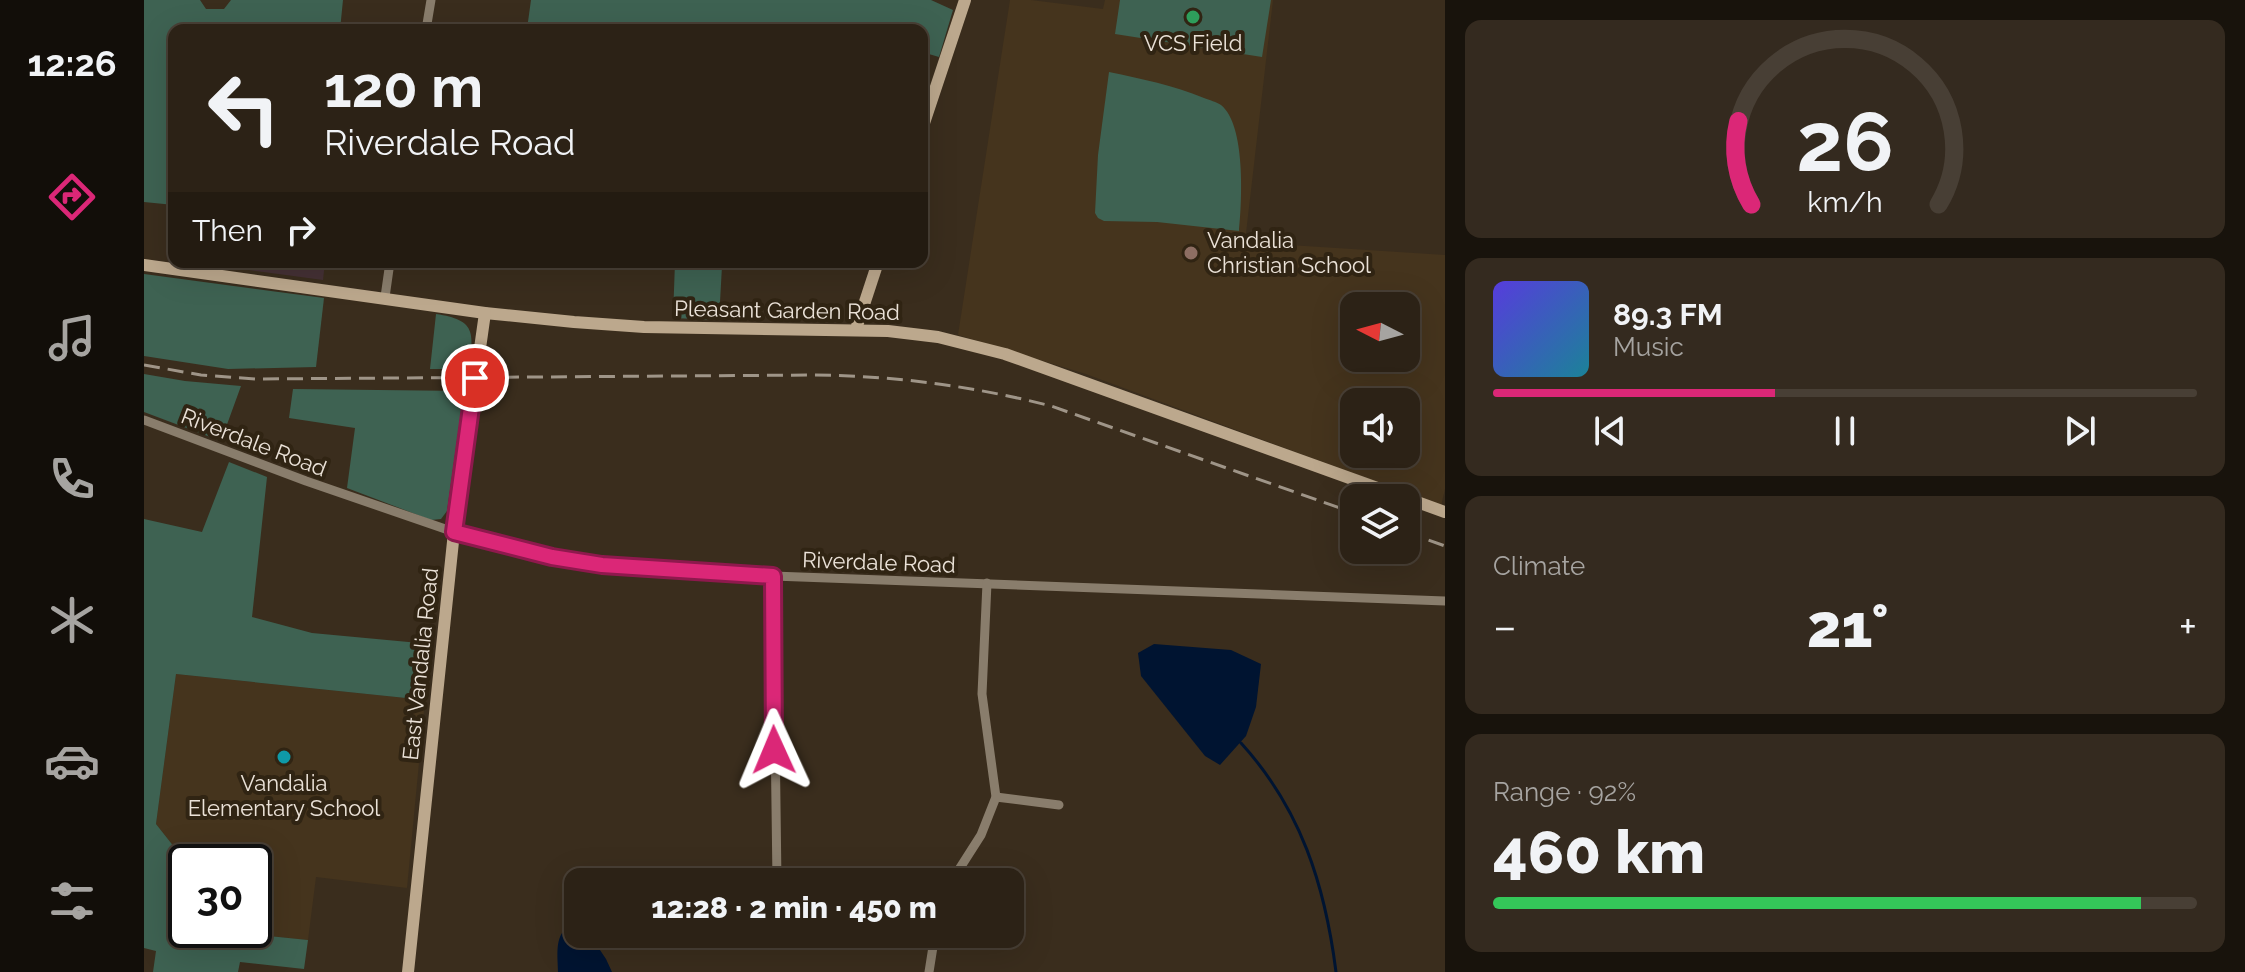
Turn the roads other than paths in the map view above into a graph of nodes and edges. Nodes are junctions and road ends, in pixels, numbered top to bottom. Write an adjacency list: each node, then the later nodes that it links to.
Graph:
1 (431, 0): 3 (street)
2 (965, 0): 4 (main road)
3 (427, 24)
4 (928, 111)
5 (144, 265): 8 (main road, Pleasant Garden Road)
6 (389, 268): 8 (street)
7 (876, 268): 10 (main road)
8 (385, 297): 9 (main road, Pleasant Garden Road)
9 (485, 313): 10 (main road, Pleasant Garden Road); 15 (main road, East Vandalia Road)
10 (856, 329): 12 (main road, Pleasant Garden Road)
11 (144, 420): 15 (street, Riverdale Road)
12 (1367, 484)
13 (1420, 503): 14 (main road, Pleasant Garden Road)
14 (1445, 512)
15 (454, 532): 16 (street, Riverdale Road); 24 (main road, East Vandalia Road)
16 (773, 576): 17 (street, Riverdale Road); 21 (street)
17 (987, 583): 18 (street, Riverdale Road); 19 (street)
18 (1445, 601)
19 (996, 797): 20 (street); 22 (street)
20 (1059, 805)
21 (777, 868)
22 (960, 868)
23 (933, 948): 25 (street)
24 (408, 972)
25 (929, 972)

